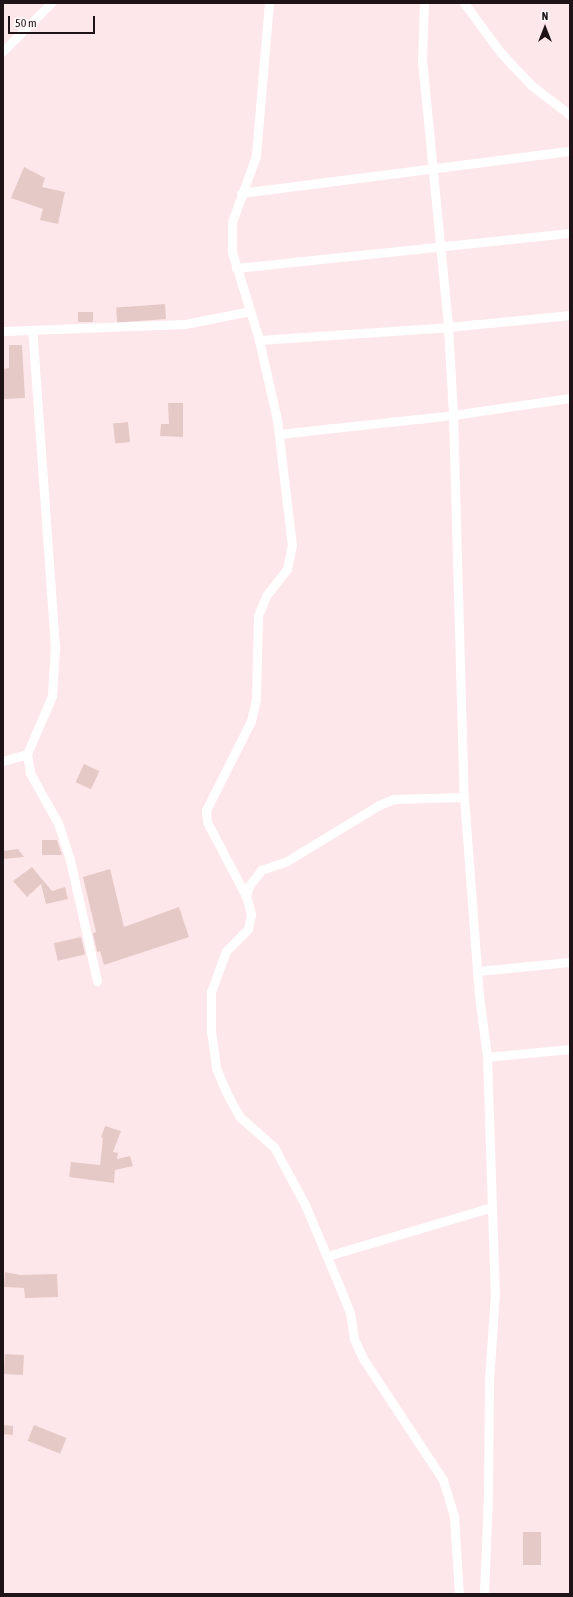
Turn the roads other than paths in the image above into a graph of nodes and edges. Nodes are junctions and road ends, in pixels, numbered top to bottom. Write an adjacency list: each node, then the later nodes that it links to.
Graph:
1 (51, 3): 5 (street)
2 (269, 3): 9 (street)
3 (424, 3): 8 (street)
4 (464, 3): 6 (street)
5 (3, 51)
6 (570, 115)
7 (570, 151): 8 (street)
8 (432, 167): 9 (street); 11 (street)
9 (241, 193): 12 (street)
10 (570, 233): 11 (street)
11 (440, 248): 12 (street); 15 (street)
12 (236, 268): 13 (street)
13 (250, 311): 16 (street); 18 (street)
14 (570, 315): 15 (street)
15 (448, 327): 18 (street); 20 (street)
16 (32, 330): 17 (street); 22 (street)
17 (3, 331)
18 (259, 340): 21 (street)
19 (570, 398): 20 (street)
20 (454, 416): 21 (street); 24 (street)
21 (279, 434): 25 (street)
22 (27, 754): 23 (street); 28 (street)
23 (3, 760)
24 (464, 797): 25 (street); 27 (street)
25 (246, 896): 32 (street)
26 (570, 962): 27 (street)
27 (478, 971): 30 (street)
28 (97, 981)
29 (570, 1049): 30 (street)
30 (487, 1057): 31 (street)
31 (492, 1207): 32 (street); 34 (street)
32 (327, 1256): 33 (street)
33 (459, 1594)
34 (484, 1594)

